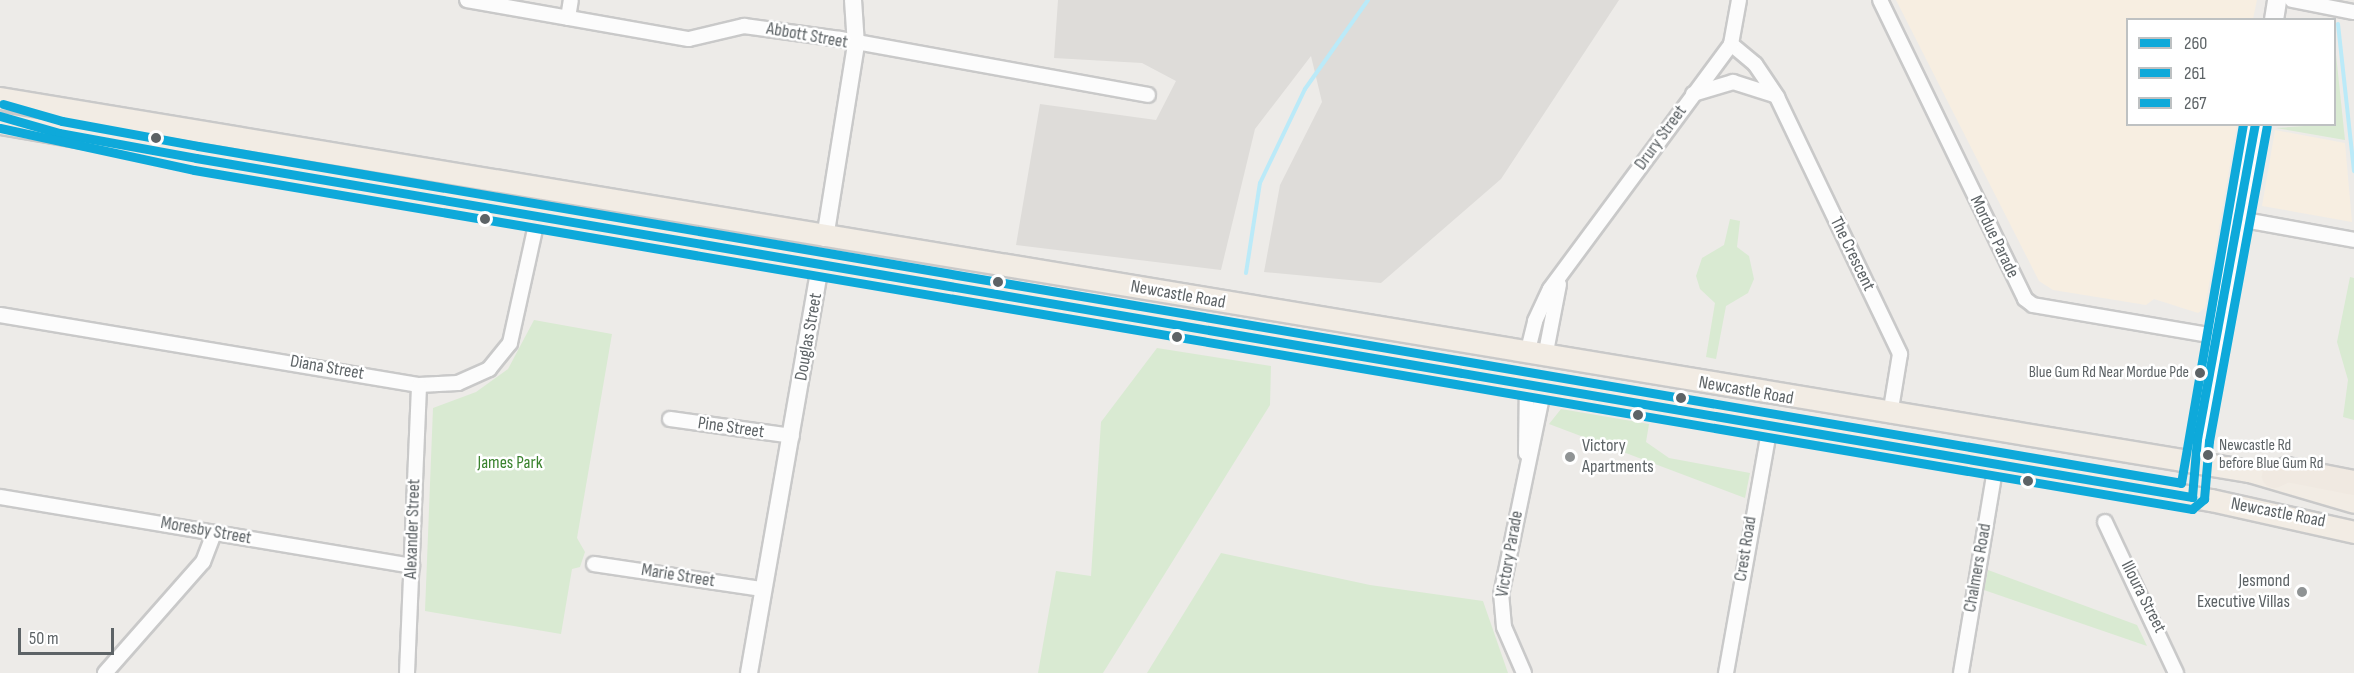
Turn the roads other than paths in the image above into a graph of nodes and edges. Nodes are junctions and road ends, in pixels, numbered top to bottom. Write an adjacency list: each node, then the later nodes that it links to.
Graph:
1 (467, 0): 9 (street, Abbott Street)
2 (571, 0): 9 (street)
3 (853, 0): 12 (street, Douglas Street)
4 (1739, 0): 11 (street, Drury Street)
5 (1880, 0): 27 (street, Mordue Parade)
6 (2277, 0): 10 (main road)
7 (2292, 0): 8 (street)
8 (2354, 12)
9 (568, 18): 12 (street, Abbott Street)
10 (2274, 18)
11 (1731, 44): 13 (street, Drury Street); 15 (street, The Crescent)
12 (856, 45): 14 (street, Abbott Street); 23 (street, Douglas Street)
13 (1693, 94): 15 (street); 28 (street, Drury Street)
14 (1148, 95)
15 (1777, 97): 31 (street, The Crescent)
16 (0, 98): 23 (highway, Newcastle Road)
17 (0, 116): 20 (highway)
18 (0, 123): 20 (highway, Newcastle Road)
19 (2255, 126): 22 (main road)
20 (59, 133): 21 (highway, Newcastle Road)
21 (538, 216): 25 (highway, Newcastle Road); 29 (street, Diana Street)
22 (2239, 219): 24 (street); 27 (main road); 35 (main road)
23 (825, 238): 25 (highway, Douglas Street); 28 (highway, Newcastle Road)
24 (2354, 240)
25 (821, 262): 30 (highway, Newcastle Road); 34 (street, Douglas Street)
26 (0, 315): 29 (street, Diana Street)
27 (2214, 336): 35 (main road)
28 (1536, 356): 30 (highway); 31 (highway, Newcastle Road)
29 (419, 385): 46 (street, Alexander Street)
30 (1536, 385): 33 (highway, Newcastle Road); 51 (street, Victory Parade)
31 (1890, 415): 35 (highway, Newcastle Road)
32 (670, 419): 34 (street, Pine Street)
33 (1770, 427): 36 (highway, Newcastle Road); 52 (street, Crest Road)
34 (792, 436): 47 (street, Douglas Street)
35 (2198, 463): 37 (highway, Newcastle Road); 40 (highway)
36 (1996, 464): 40 (highway, Newcastle Road); 53 (street, Chalmers Road)
37 (2274, 476): 38 (highway); 41 (highway, Newcastle Road)
38 (2354, 483)
39 (0, 497): 44 (street, Moresby Street)
40 (2193, 497): 43 (highway, Newcastle Road)
41 (2354, 502)
42 (2105, 522): 54 (street, Illoura Street)
43 (2354, 532)
44 (214, 533): 46 (street, Moresby Street); 48 (street)
45 (594, 564): 47 (street, Marie Street)
46 (411, 566): 49 (street, Alexander Street)
47 (762, 589): 50 (street, Douglas Street)
48 (105, 673)
49 (408, 673)
50 (749, 673)
51 (1524, 673)
52 (1725, 673)
53 (1960, 673)
54 (2176, 673)

